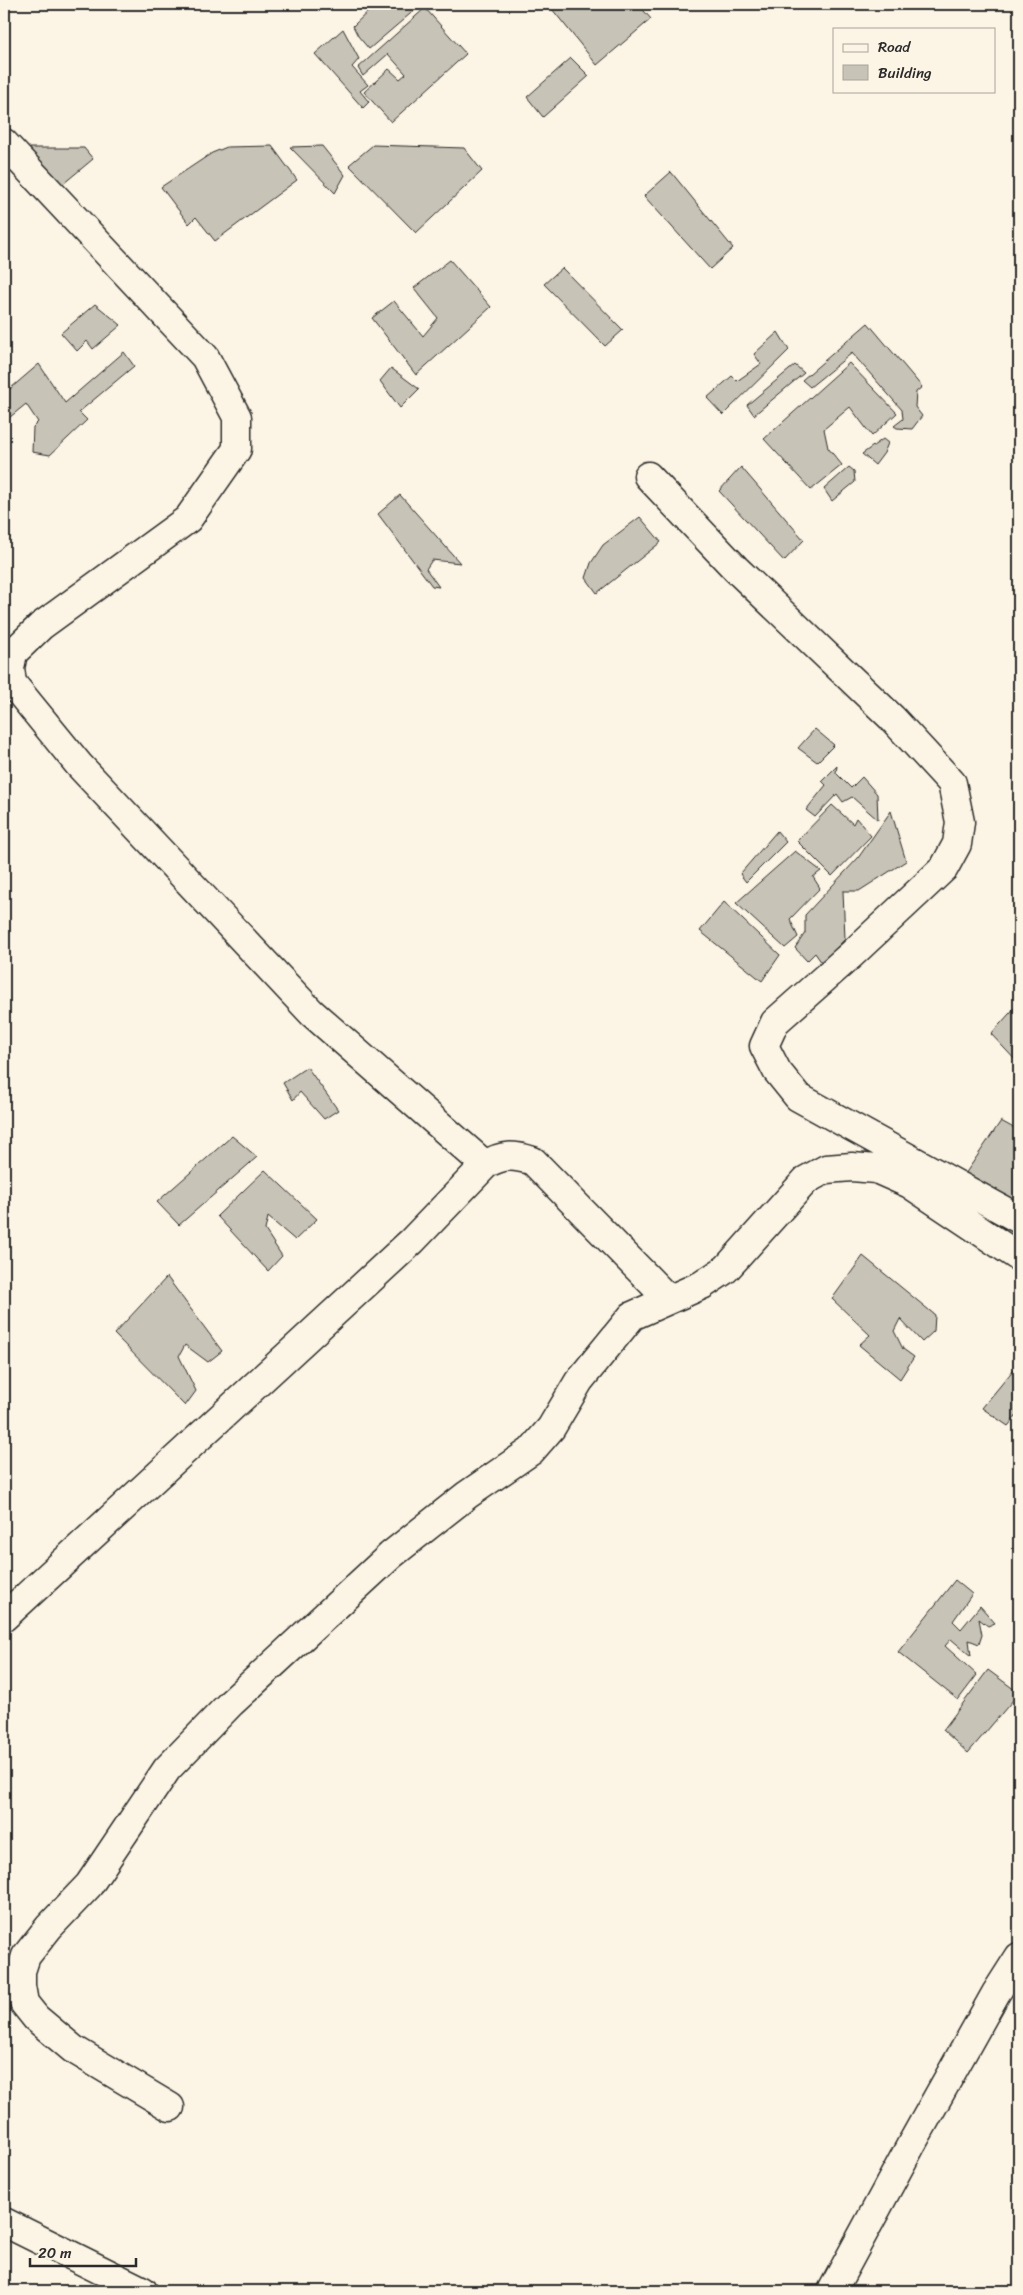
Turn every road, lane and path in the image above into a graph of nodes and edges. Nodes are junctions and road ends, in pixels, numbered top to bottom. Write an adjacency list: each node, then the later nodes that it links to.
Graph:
1 (4, 143): 3 (street)
2 (648, 476): 4 (street)
3 (485, 1164): 6 (street); 7 (street)
4 (1019, 1219)
5 (1019, 1257): 6 (street)
6 (668, 1299): 9 (street)
7 (4, 1617)
8 (1019, 1957): 12 (street)
9 (170, 2107)
10 (4, 2222): 11 (street)
11 (143, 2291)
12 (832, 2291)

